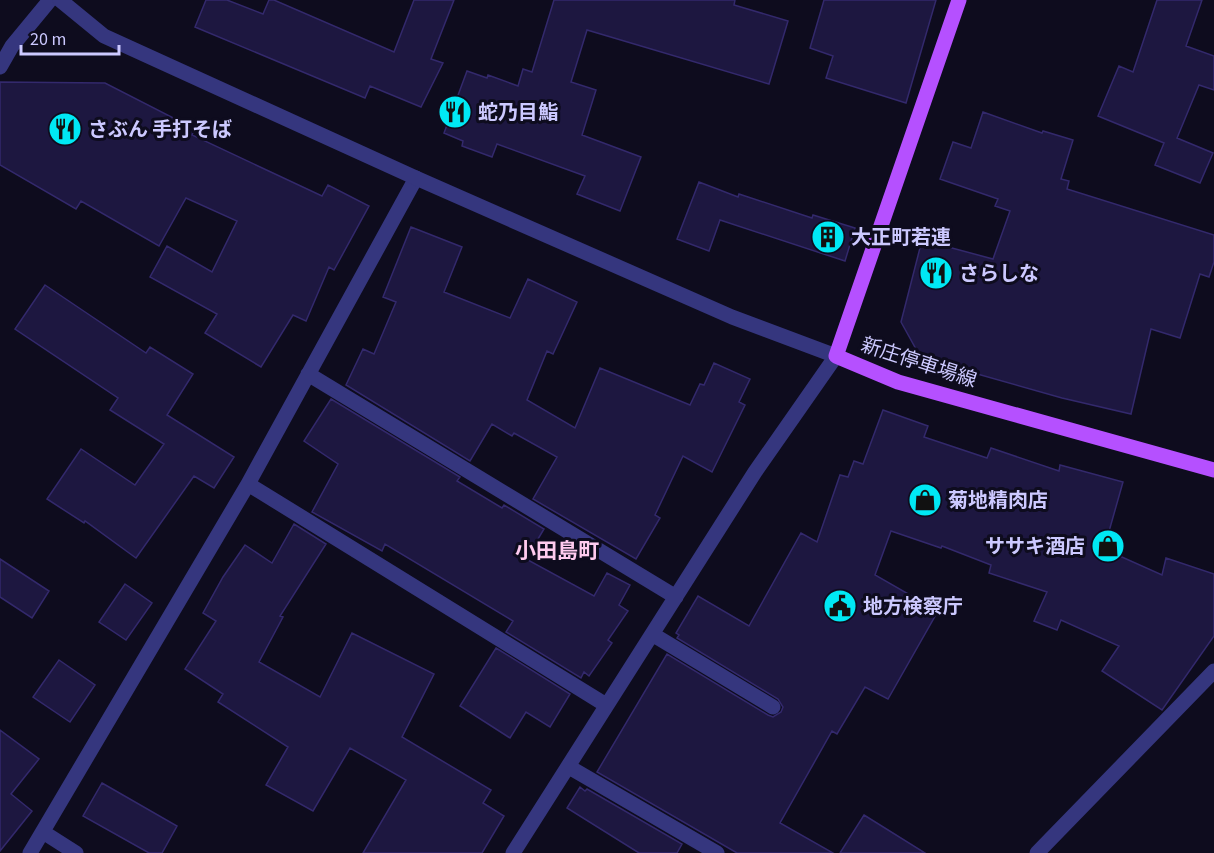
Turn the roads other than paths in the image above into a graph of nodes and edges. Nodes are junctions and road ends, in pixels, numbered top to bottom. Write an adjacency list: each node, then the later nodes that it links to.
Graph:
1 (50, 0): 4 (street)
2 (60, 0): 5 (street)
3 (959, 0): 6 (main road, 新庄停車場線)
4 (0, 67)
5 (416, 178): 6 (street); 7 (street)
6 (836, 356): 8 (main road, 新庄停車場線); 10 (street)
7 (308, 374): 9 (street); 10 (street)
8 (1214, 470)
9 (248, 484): 13 (street); 16 (street)
10 (676, 597): 11 (street)
11 (652, 634): 13 (street); 14 (street)
12 (1214, 671): 21 (street)
13 (606, 705): 15 (street)
14 (773, 707)
15 (568, 766): 19 (street); 20 (street)
16 (43, 832): 17 (street); 18 (street)
17 (30, 853)
18 (76, 853)
19 (513, 853)
20 (717, 853)
21 (1037, 853)

